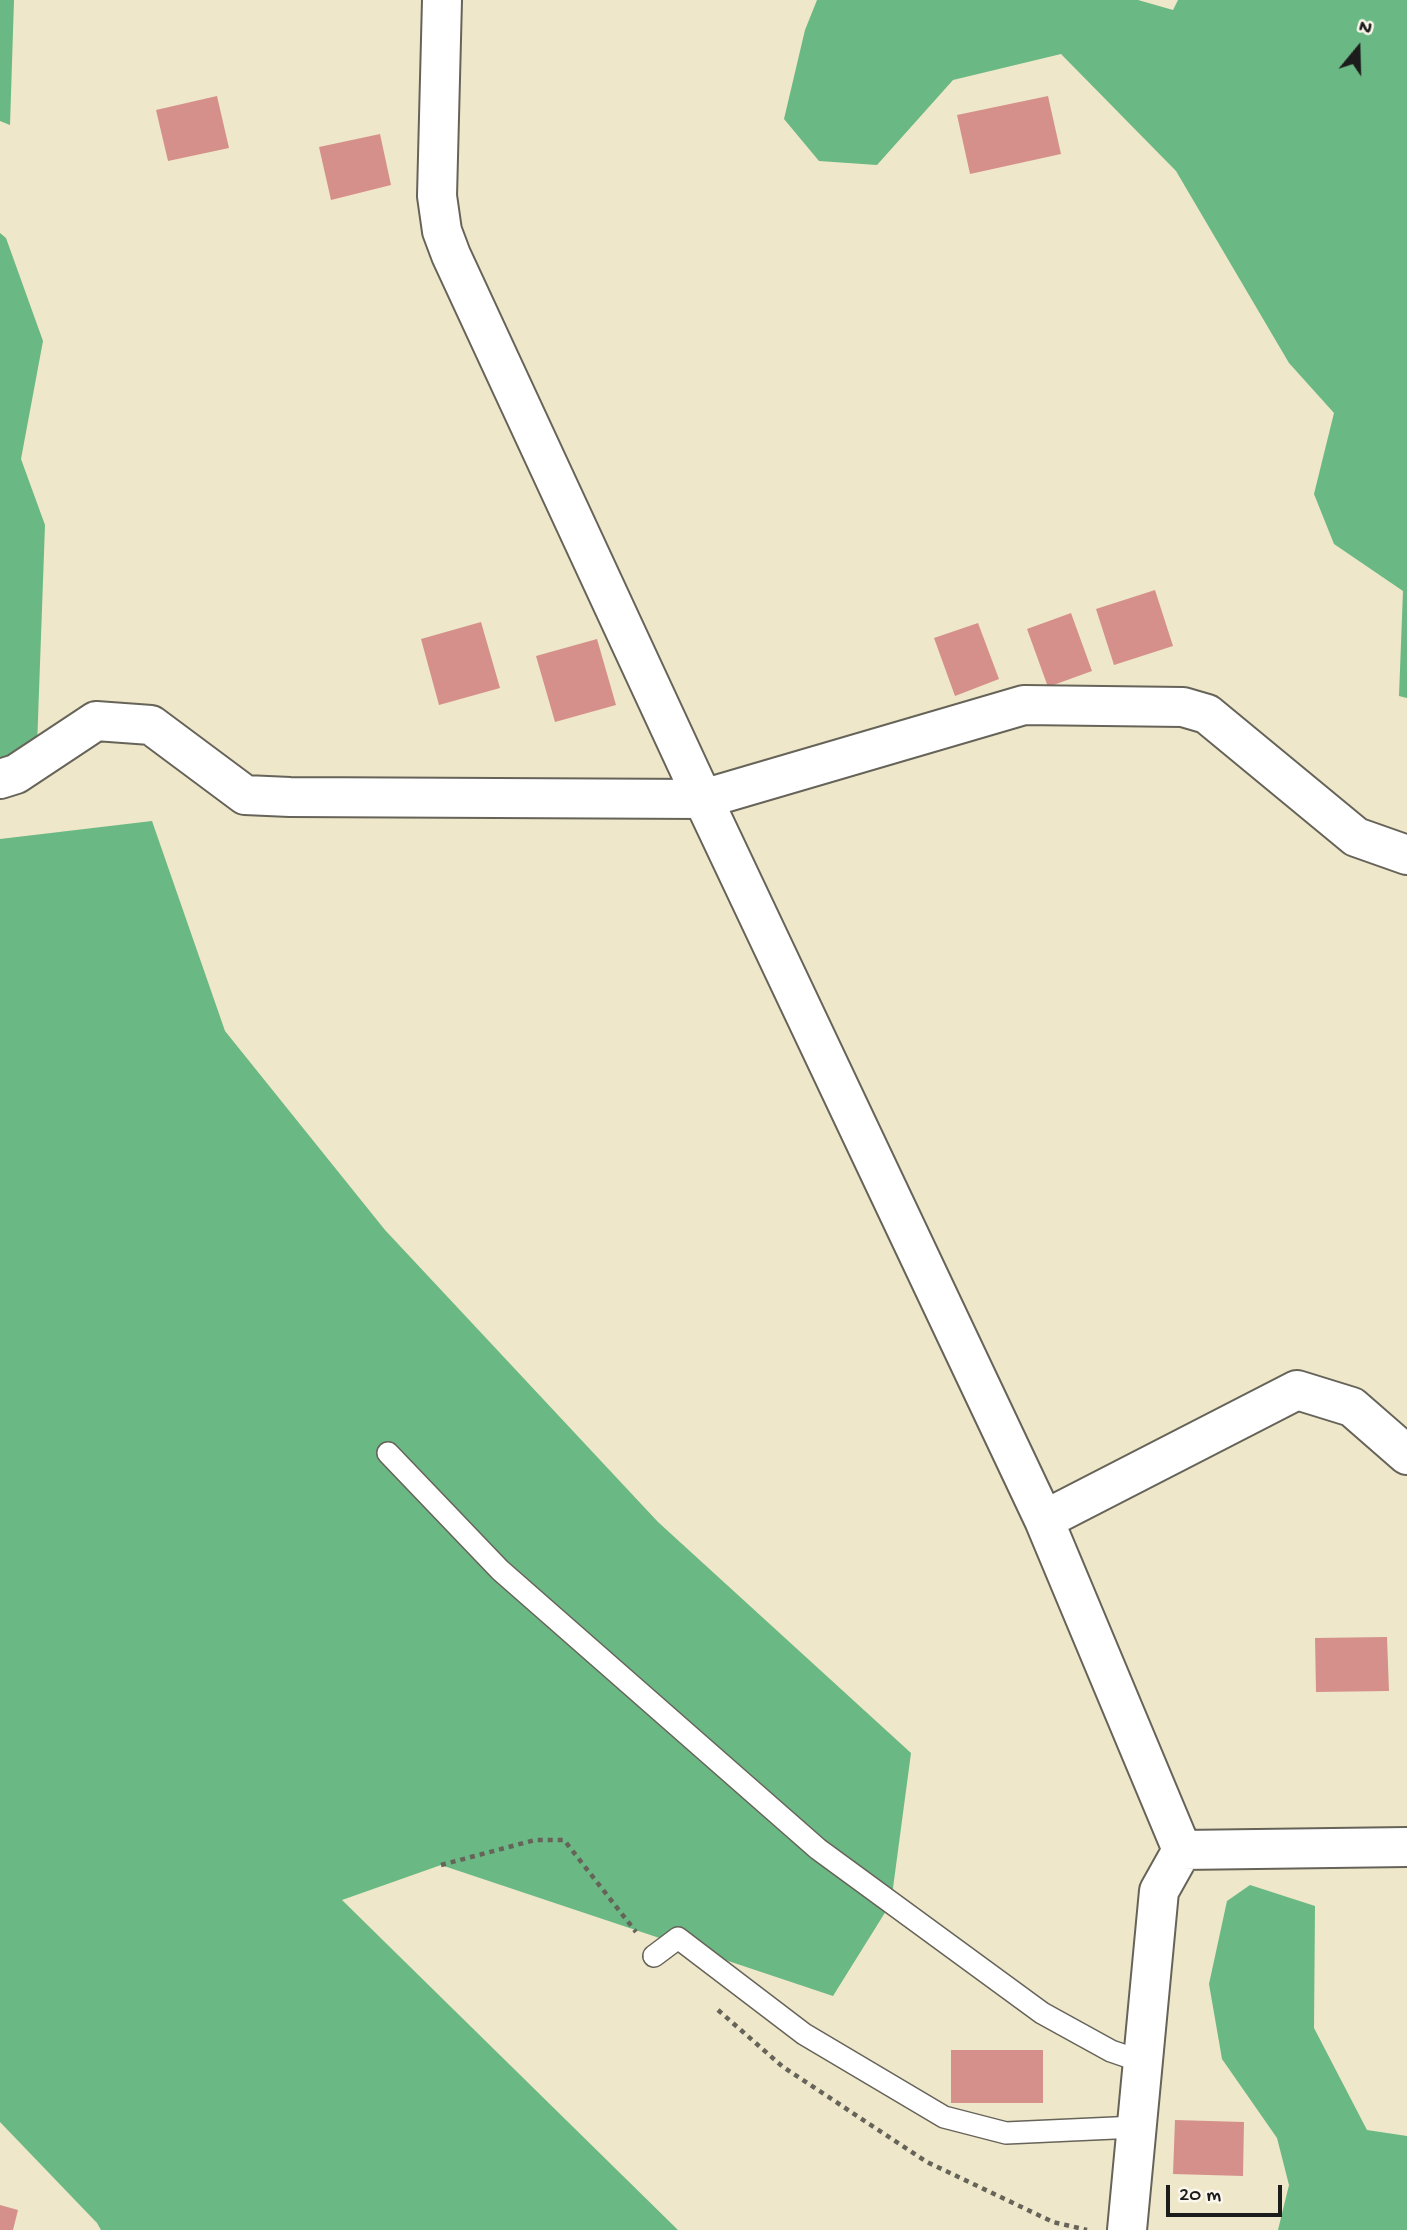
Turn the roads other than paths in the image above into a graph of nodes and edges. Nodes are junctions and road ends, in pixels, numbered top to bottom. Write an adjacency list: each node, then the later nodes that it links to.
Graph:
1 (442, 0): 3 (street)
2 (0, 779): 3 (street)
3 (703, 799): 4 (street); 7 (street)
4 (1407, 855)
5 (388, 1453): 11 (lane)
6 (1407, 1455): 7 (street)
7 (1044, 1520): 9 (street)
8 (1407, 1847): 9 (street)
9 (1182, 1850): 11 (street)
10 (654, 1956): 12 (lane)
11 (1143, 2062): 12 (street)
12 (1136, 2127): 13 (street)
13 (1126, 2230)

